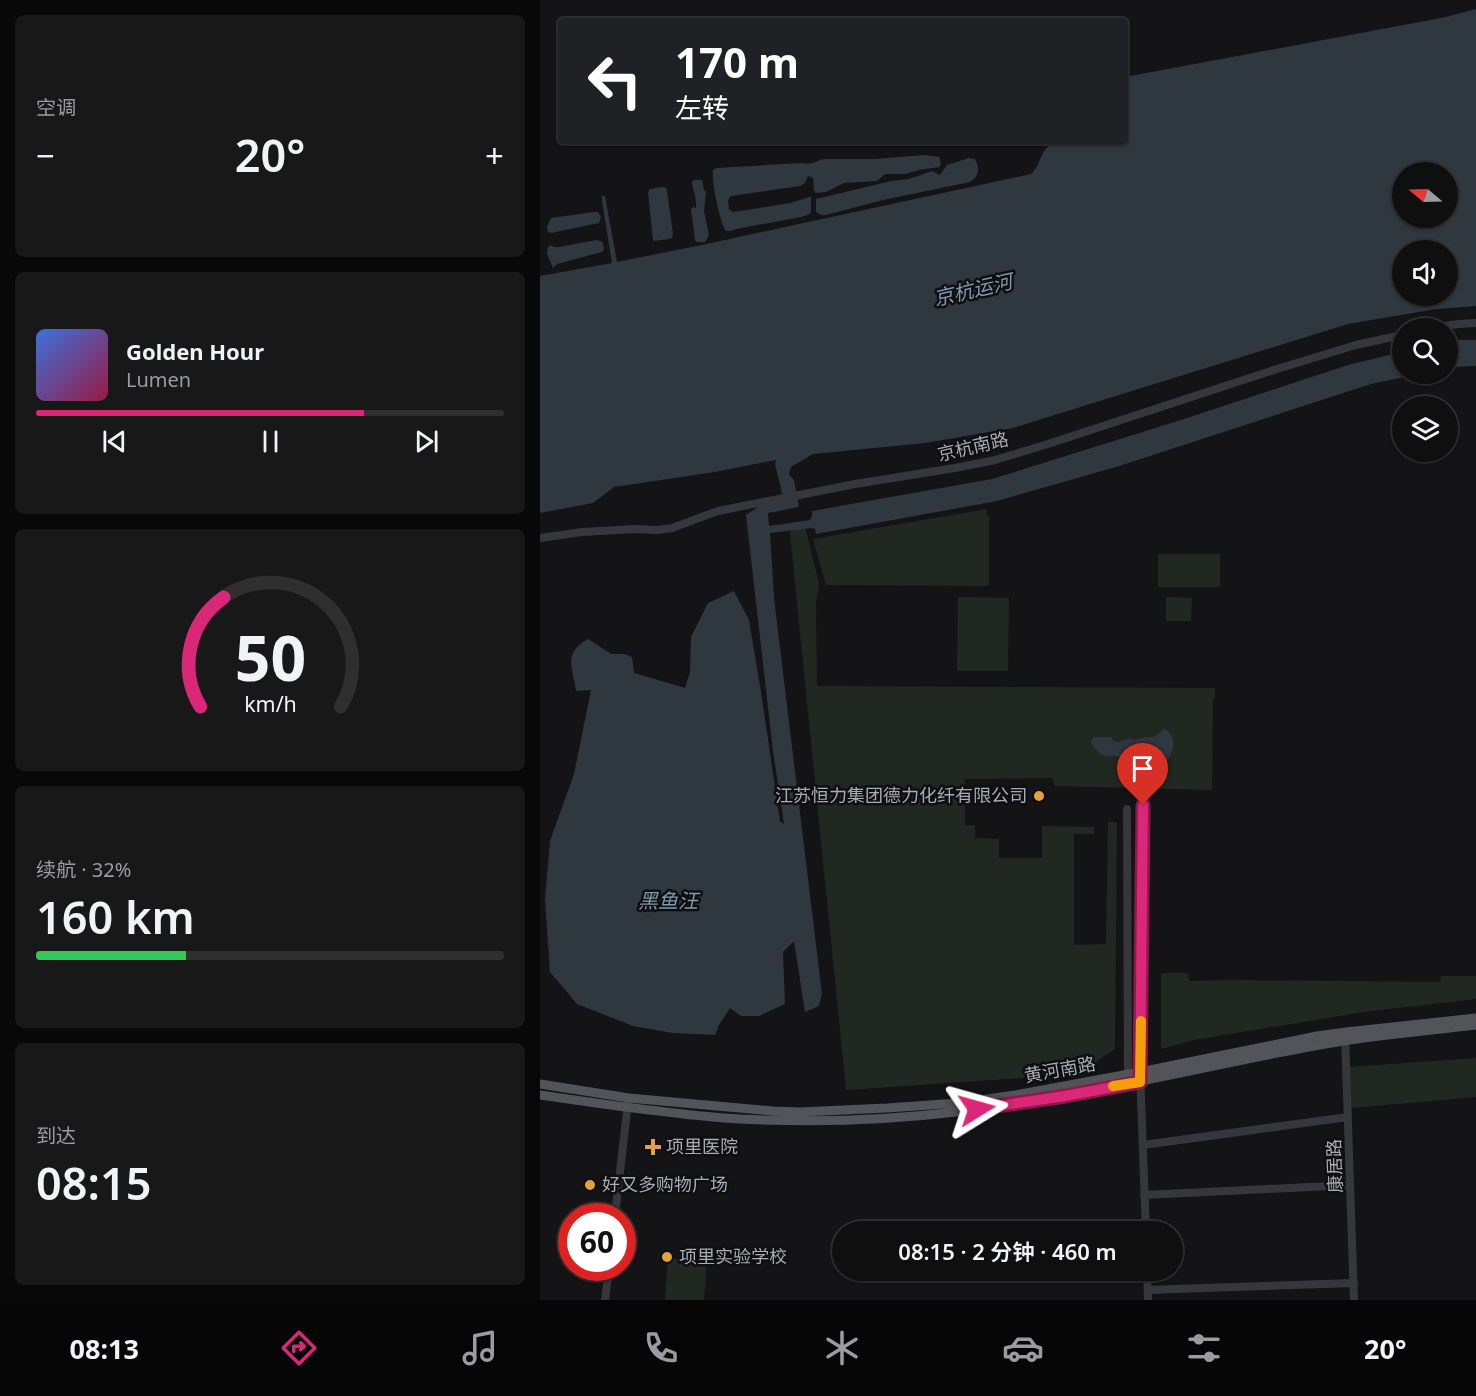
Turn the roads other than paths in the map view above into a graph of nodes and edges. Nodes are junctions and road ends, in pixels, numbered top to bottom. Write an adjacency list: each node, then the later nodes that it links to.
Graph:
1 (1476, 323): 2 (street)
2 (1458, 324)
3 (1392, 337): 4 (street, 京杭南路)
4 (540, 538)
5 (1143, 805): 10 (street)
6 (1127, 808): 11 (street)
7 (1476, 1018): 9 (main road, 黄河南路)
8 (1476, 1025): 9 (main road, 黄河南路)
9 (1345, 1036): 10 (main road, 黄河南路); 15 (street, 康居路)
10 (1140, 1077): 11 (main road, 黄河南路); 16 (street)
11 (1128, 1079): 14 (main road, 黄河南路)
12 (540, 1084): 14 (main road, 黄河南路)
13 (540, 1095): 14 (main road, 黄河南路)
14 (628, 1103): 19 (street)
15 (1348, 1117): 16 (street); 17 (street, 康居路)
16 (1143, 1145): 18 (street)
17 (1350, 1185): 18 (street); 23 (street, 康居路)
18 (1144, 1195): 20 (street)
19 (616, 1203)
20 (1145, 1221)
21 (607, 1281): 25 (street)
22 (1148, 1281): 24 (street)
23 (1354, 1283): 24 (street); 27 (street, 康居路)
24 (1148, 1290): 26 (street)
25 (605, 1300)
26 (1148, 1300)
27 (1354, 1300)

